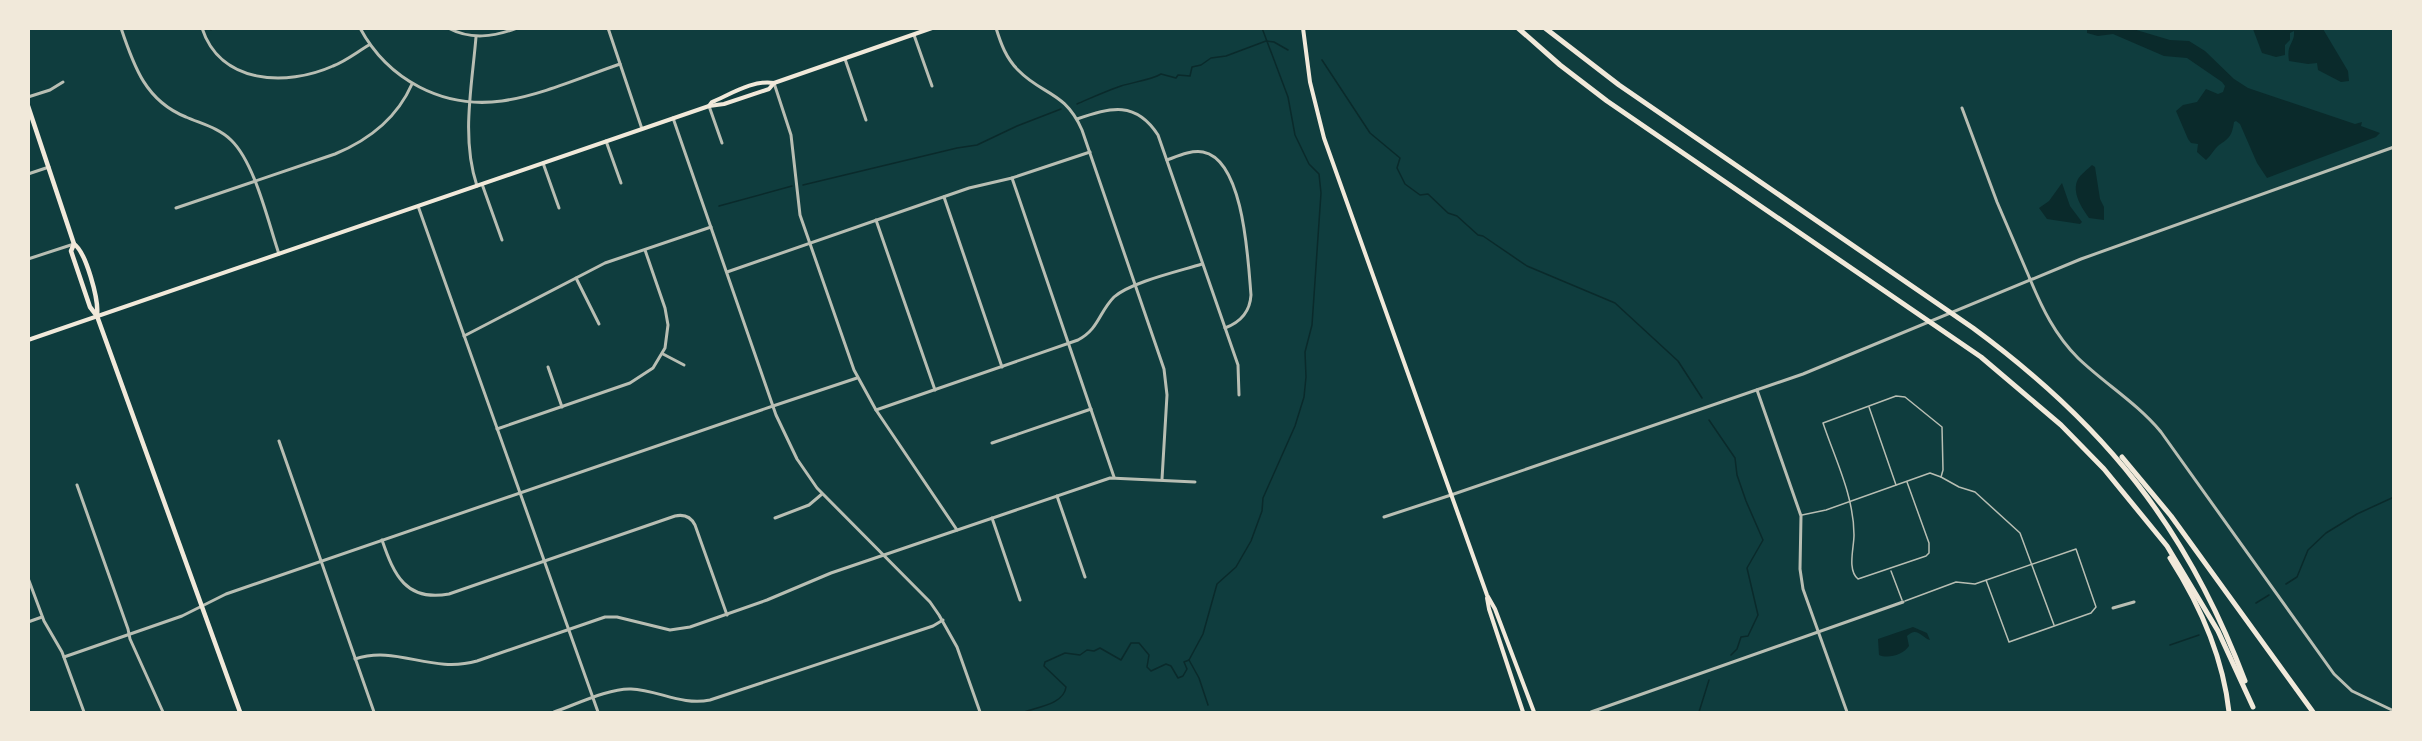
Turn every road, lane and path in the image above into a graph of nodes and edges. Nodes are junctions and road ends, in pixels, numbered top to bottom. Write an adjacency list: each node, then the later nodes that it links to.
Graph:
1 (121, 28): 39 (street)
2 (202, 28): 14 (street)
3 (360, 28): 14 (street)
4 (448, 28): 13 (street)
5 (517, 28): 13 (street)
6 (608, 28): 16 (street)
7 (932, 28): 12 (main road)
8 (996, 28): 27 (street)
9 (1303, 28): 92 (main road)
10 (1518, 28): 95 (highway)
11 (1545, 28): 79 (highway)
12 (914, 35): 15 (main road); 20 (street)
13 (476, 37): 22 (street)
14 (369, 45): 19 (street)
15 (845, 59): 18 (main road); 28 (street)
16 (620, 64): 22 (street); 29 (street)
17 (63, 82): 21 (street)
18 (774, 83): 24 (main road); 24 (main road); 51 (street)
19 (412, 84): 22 (street); 39 (street)
20 (932, 86)
21 (28, 98)
22 (471, 102): 42 (street)
23 (28, 106): 36 (main road)
24 (709, 106): 26 (main road); 31 (street)
25 (1962, 108): 58 (street)
26 (673, 118): 29 (main road); 48 (street)
27 (1077, 119): 33 (street); 34 (street)
28 (866, 120)
29 (642, 129): 30 (main road)
30 (606, 141): 35 (main road); 40 (street)
31 (722, 143)
32 (2394, 147): 58 (street)
33 (1090, 152): 38 (street); 59 (street)
34 (1167, 160): 55 (street); 62 (street)
35 (543, 163): 41 (main road); 46 (street)
36 (49, 167): 37 (street); 50 (main road)
37 (28, 174)
38 (1012, 178): 43 (street); 65 (street)
39 (254, 182): 45 (street); 53 (street)
40 (621, 183)
41 (482, 184): 42 (main road); 49 (street)
42 (477, 186): 44 (main road)
43 (944, 197): 47 (street); 69 (street)
44 (418, 206): 53 (main road); 63 (street)
45 (176, 208)
46 (559, 208)
47 (876, 220): 51 (street); 71 (street)
48 (711, 227): 52 (street); 56 (street)
49 (502, 240)
50 (74, 244): 54 (street); 60 (main road); 60 (main road)
51 (809, 244): 56 (street); 70 (street)
52 (645, 250): 57 (street); 66 (street)
53 (279, 254): 60 (main road)
54 (28, 259)
55 (1202, 264): 59 (street); 62 (street)
56 (727, 272): 74 (street)
57 (576, 278): 61 (street); 63 (street)
58 (2030, 279): 72 (street); 127 (street)
59 (1136, 286): 65 (street); 85 (street)
60 (97, 316): 64 (main road); 114 (main road)
61 (599, 324)
62 (1225, 328): 73 (street)
63 (465, 336): 80 (street)
64 (28, 340)
65 (1069, 344): 69 (street); 77 (street)
66 (663, 354): 67 (street); 76 (street)
67 (684, 365)
68 (548, 366): 76 (street)
69 (1002, 367): 71 (street)
70 (857, 378): 74 (street); 78 (street)
71 (935, 390): 78 (street)
72 (1757, 390): 92 (street); 96 (street)
73 (1239, 395)
74 (773, 406): 90 (street); 91 (street)
75 (1869, 406): 84 (lane); 89 (lane); 94 (lane)
76 (562, 407): 80 (street)
77 (1091, 409): 82 (street); 83 (street)
78 (876, 410): 100 (street)
79 (2085, 421): 95 (highway); 140 (highway)
80 (497, 429): 90 (street)
81 (279, 441): 103 (street)
82 (992, 443)
83 (1114, 477): 85 (street); 93 (street)
84 (1941, 477): 87 (lane); 105 (lane)
85 (1162, 479): 86 (street)
86 (1196, 482)
87 (1907, 482): 89 (lane); 106 (lane)
88 (77, 485): 123 (street)
89 (1896, 485): 94 (lane)
90 (520, 493): 101 (street); 104 (street)
91 (822, 494): 98 (street); 102 (street)
92 (1451, 495): 97 (street); 110 (main road)
93 (1057, 496): 99 (street); 107 (street)
94 (1850, 502): 96 (lane); 106 (lane)
95 (2140, 512): 139 (highway)
96 (1801, 516): 122 (street)
97 (1384, 517)
98 (775, 518)
99 (992, 518): 100 (street); 111 (street)
100 (957, 530): 102 (street)
101 (382, 540): 103 (street); 104 (street)
102 (883, 555): 116 (street); 118 (street)
103 (321, 561): 114 (street); 125 (street)
104 (545, 561): 116 (street); 121 (street)
105 (2032, 564): 109 (lane); 120 (lane); 120 (lane)
106 (1890, 569): 112 (lane)
107 (1085, 577)
108 (28, 578): 117 (street)
109 (1986, 580): 112 (lane); 120 (lane)
110 (1487, 595): 135 (main road); 136 (main road)
111 (1020, 600)
112 (1903, 602): 122 (street)
113 (2134, 602): 115 (street)
114 (202, 606): 123 (street); 130 (main road)
115 (2113, 608)
116 (727, 615): 121 (street)
117 (42, 617): 119 (street); 124 (street)
118 (943, 620): 126 (street); 134 (street)
119 (28, 622)
120 (2054, 626)
121 (569, 629): 125 (street); 126 (street)
122 (1819, 633): 137 (street); 138 (street)
123 (129, 635): 124 (street); 129 (street)
124 (64, 657): 128 (street)
125 (355, 659): 131 (street)
126 (594, 699): 132 (street); 133 (street)
127 (2394, 711)
128 (84, 712)
129 (163, 712)
130 (240, 712)
131 (374, 712)
132 (554, 712)
133 (598, 712)
134 (981, 712)
135 (1523, 712)
136 (1534, 712)
137 (1591, 712)
138 (1847, 712)
139 (2229, 712)
140 (2313, 712)

